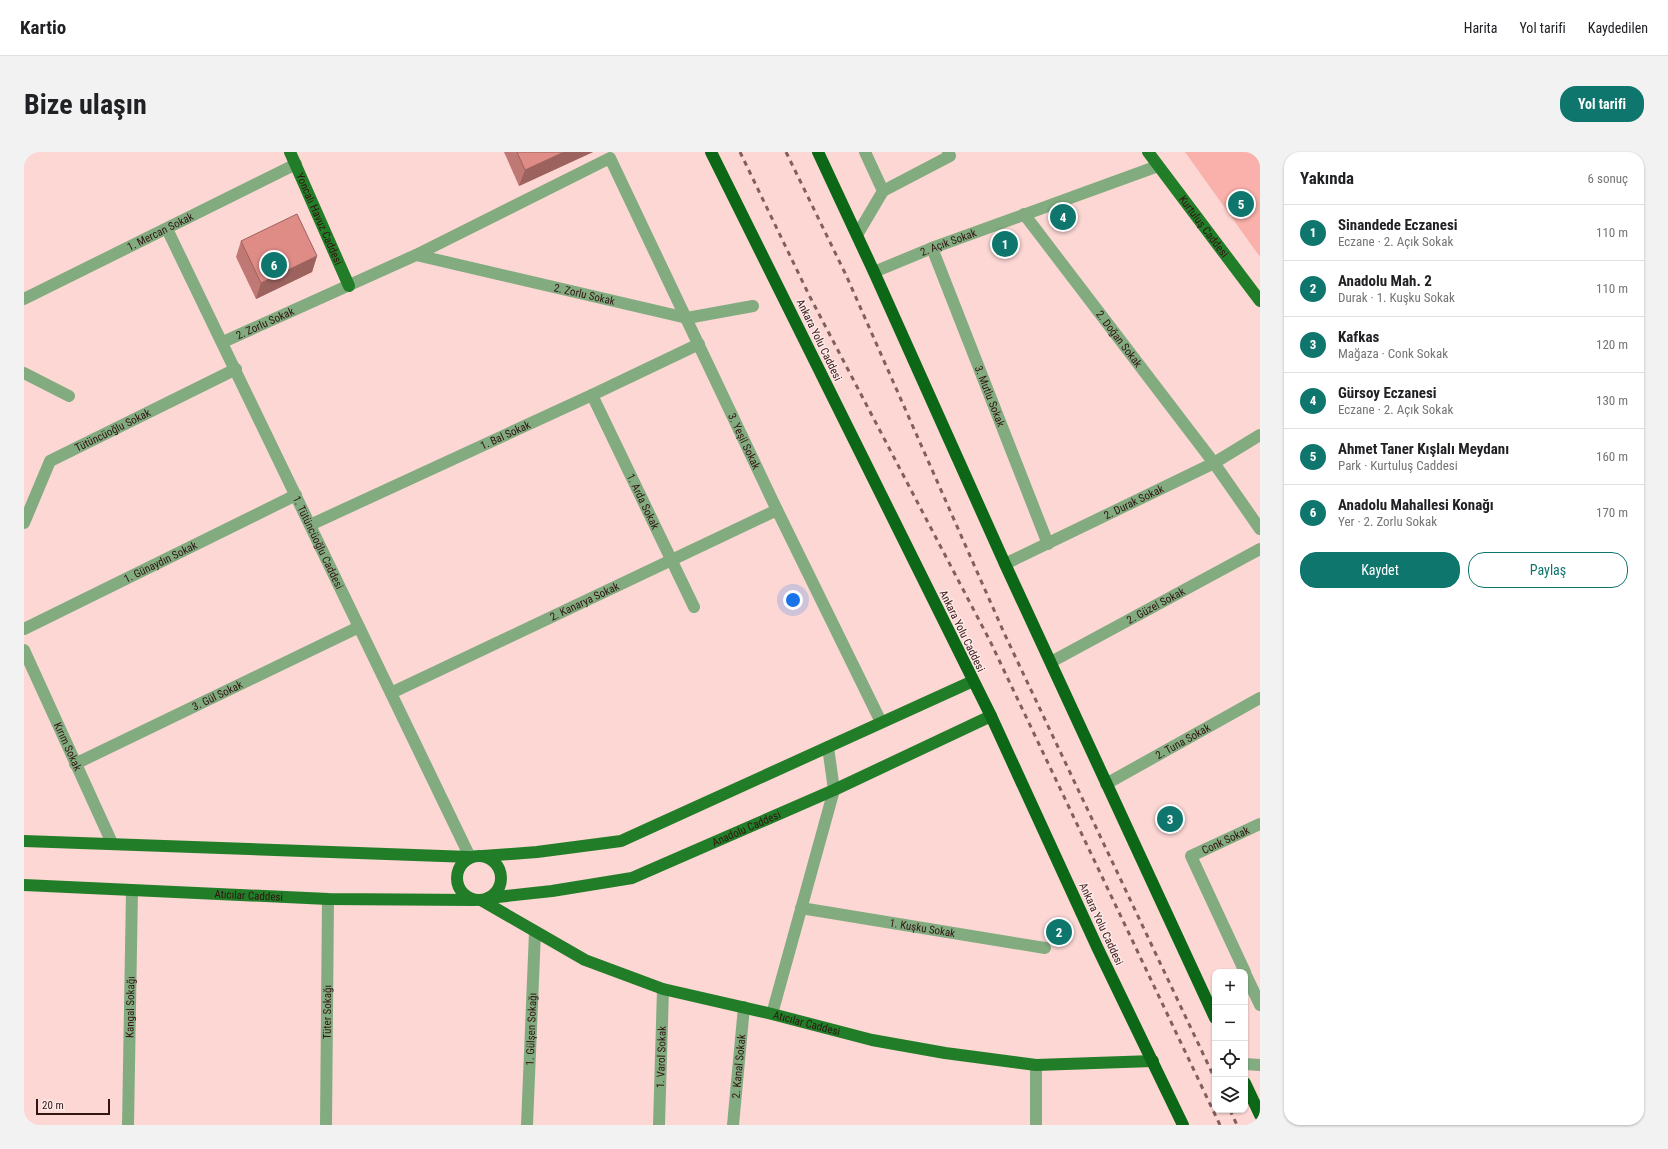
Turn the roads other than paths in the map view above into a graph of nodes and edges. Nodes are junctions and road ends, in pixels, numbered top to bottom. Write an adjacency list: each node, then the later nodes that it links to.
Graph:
1 (290, 152): 8 (main road, Yoncalı Havuz Caddesi)
2 (710, 152): 44 (highway, Ankara Yolu Caddesi)
3 (818, 152): 13 (highway)
4 (865, 152): 10 (street)
5 (948, 152): 10 (street)
6 (1148, 152): 9 (main road, Kurtuluş Caddesi)
7 (610, 158): 15 (street, 2. Zorlu Sokak); 21 (street, 3. Yeşil Sokak)
8 (296, 164): 12 (street, 1. Mercan Sokak); 17 (main road, Yoncalı Havuz Caddesi)
9 (1158, 166): 11 (street, 2. Açık Sokak); 19 (main road, Kurtuluş Caddesi)
10 (883, 191): 13 (street)
11 (1024, 214): 14 (street, 2. Açık Sokak); 29 (street, 2. Doğan Sokak)
12 (167, 229): 18 (street, 1. Mercan Sokak); 22 (street, 1. Tütüncüoğlu Caddesi)
13 (857, 235): 16 (highway)
14 (932, 248): 16 (street, 2. Açık Sokak); 35 (street, 3. Mutlu Sokak)
15 (416, 255): 17 (street, 2. Zorlu Sokak); 21 (street, 2. Zorlu Sokak)
16 (874, 272): 38 (highway)
17 (349, 286): 22 (street, 2. Zorlu Sokak)
18 (24, 299)
19 (1260, 301)
20 (753, 306): 21 (street, 2. Zorlu Sokak)
21 (687, 318): 23 (street, 3. Yeşil Sokak)
22 (223, 342): 24 (street, 1. Tütüncüoğlu Caddesi)
23 (699, 344): 26 (street, 1. Bal Sokak); 31 (street, 3. Yeşil Sokak)
24 (236, 369): 30 (street, 1. Tütüncüoğlu Caddesi); 32 (street, Tütüncüoğlu Sokak)
25 (24, 373): 27 (street)
26 (592, 395): 33 (street, 1. Bal Sokak); 37 (street, 1. Arda Sokak)
27 (69, 396)
28 (1260, 435): 29 (street, 2. Durak Sokak)
29 (1214, 463): 34 (street); 35 (street, 2. Durak Sokak)
30 (296, 494): 33 (street, 1. Tütüncüoğlu Caddesi); 41 (street, 1. Günaydın Sokak)
31 (777, 510): 37 (street, 2. Kanarya Sokak); 48 (street, 3. Yeşil Sokak)
32 (24, 523)
33 (310, 525): 40 (street, 1. Tütüncüoğlu Caddesi)
34 (1260, 529)
35 (1048, 544): 38 (street, 2. Durak Sokak)
36 (1260, 549): 43 (street, 2. Güzel Sokak)
37 (672, 560): 39 (street, 1. Arda Sokak); 45 (street, 2. Kanarya Sokak)
38 (1005, 564): 43 (highway)
39 (694, 607)
40 (359, 627): 45 (street, 1. Tütüncüoğlu Caddesi); 50 (street, 3. Gül Sokak)
41 (24, 629)
42 (24, 650): 50 (street, Kırım Sokak)
43 (1051, 662): 51 (highway)
44 (973, 681): 47 (highway, Ankara Yolu Caddesi); 48 (main road)
45 (391, 693): 57 (street, 1. Tütüncüoğlu Caddesi)
46 (1260, 698): 51 (street, 2. Tuna Sokak)
47 (991, 716): 52 (main road, Anadolu Caddesi); 72 (highway, Ankara Yolu Caddesi)
48 (881, 722): 49 (main road)
49 (828, 747): 52 (street); 56 (main road)
50 (75, 764): 55 (street, Kırım Sokak)
51 (1106, 784): 70 (highway)
52 (834, 790): 61 (main road, Anadolu Caddesi); 62 (street)
53 (1260, 824): 65 (street, Conk Sokak)
54 (24, 841): 55 (main road)
55 (112, 843): 57 (main road)
56 (483, 856): 57 (main road); 61 (main road)
57 (470, 857): 61 (main road)
58 (24, 885): 59 (main road, Atıcılar Caddesi)
59 (132, 890): 60 (main road, Atıcılar Caddesi); 78 (street, Kangal Sokağı)
60 (328, 899): 61 (main road, Atıcılar Caddesi); 79 (street, Tüter Sokağı)
61 (481, 899): 63 (main road, Atıcılar Caddesi)
62 (801, 908): 64 (street, 1. Kuşku Sokak); 71 (street)
63 (535, 932): 67 (main road, Atıcılar Caddesi); 80 (street, 1. Gülşen Sokağı)
64 (1045, 948)
65 (1244, 969)
66 (1248, 979): 68 (street)
67 (663, 989): 69 (main road, Atıcılar Caddesi); 81 (street, 1. Varol Sokak)
68 (1260, 1005)
69 (744, 1007): 71 (main road, Atıcılar Caddesi); 82 (street, 2. Kanal Sokak)
70 (1212, 1012)
71 (772, 1014): 74 (main road, Atıcılar Caddesi)
72 (1153, 1061): 74 (main road, Atıcılar Caddesi); 84 (highway); 85 (highway, Ankara Yolu Caddesi)
73 (1248, 1064): 75 (street)
74 (1036, 1065): 83 (street)
75 (1260, 1065)
76 (1248, 1089): 77 (highway)
77 (1260, 1115)
78 (128, 1125)
79 (326, 1125)
80 (526, 1125)
81 (659, 1125)
82 (733, 1125)
83 (1036, 1125)
84 (1177, 1125)
85 (1183, 1125)

